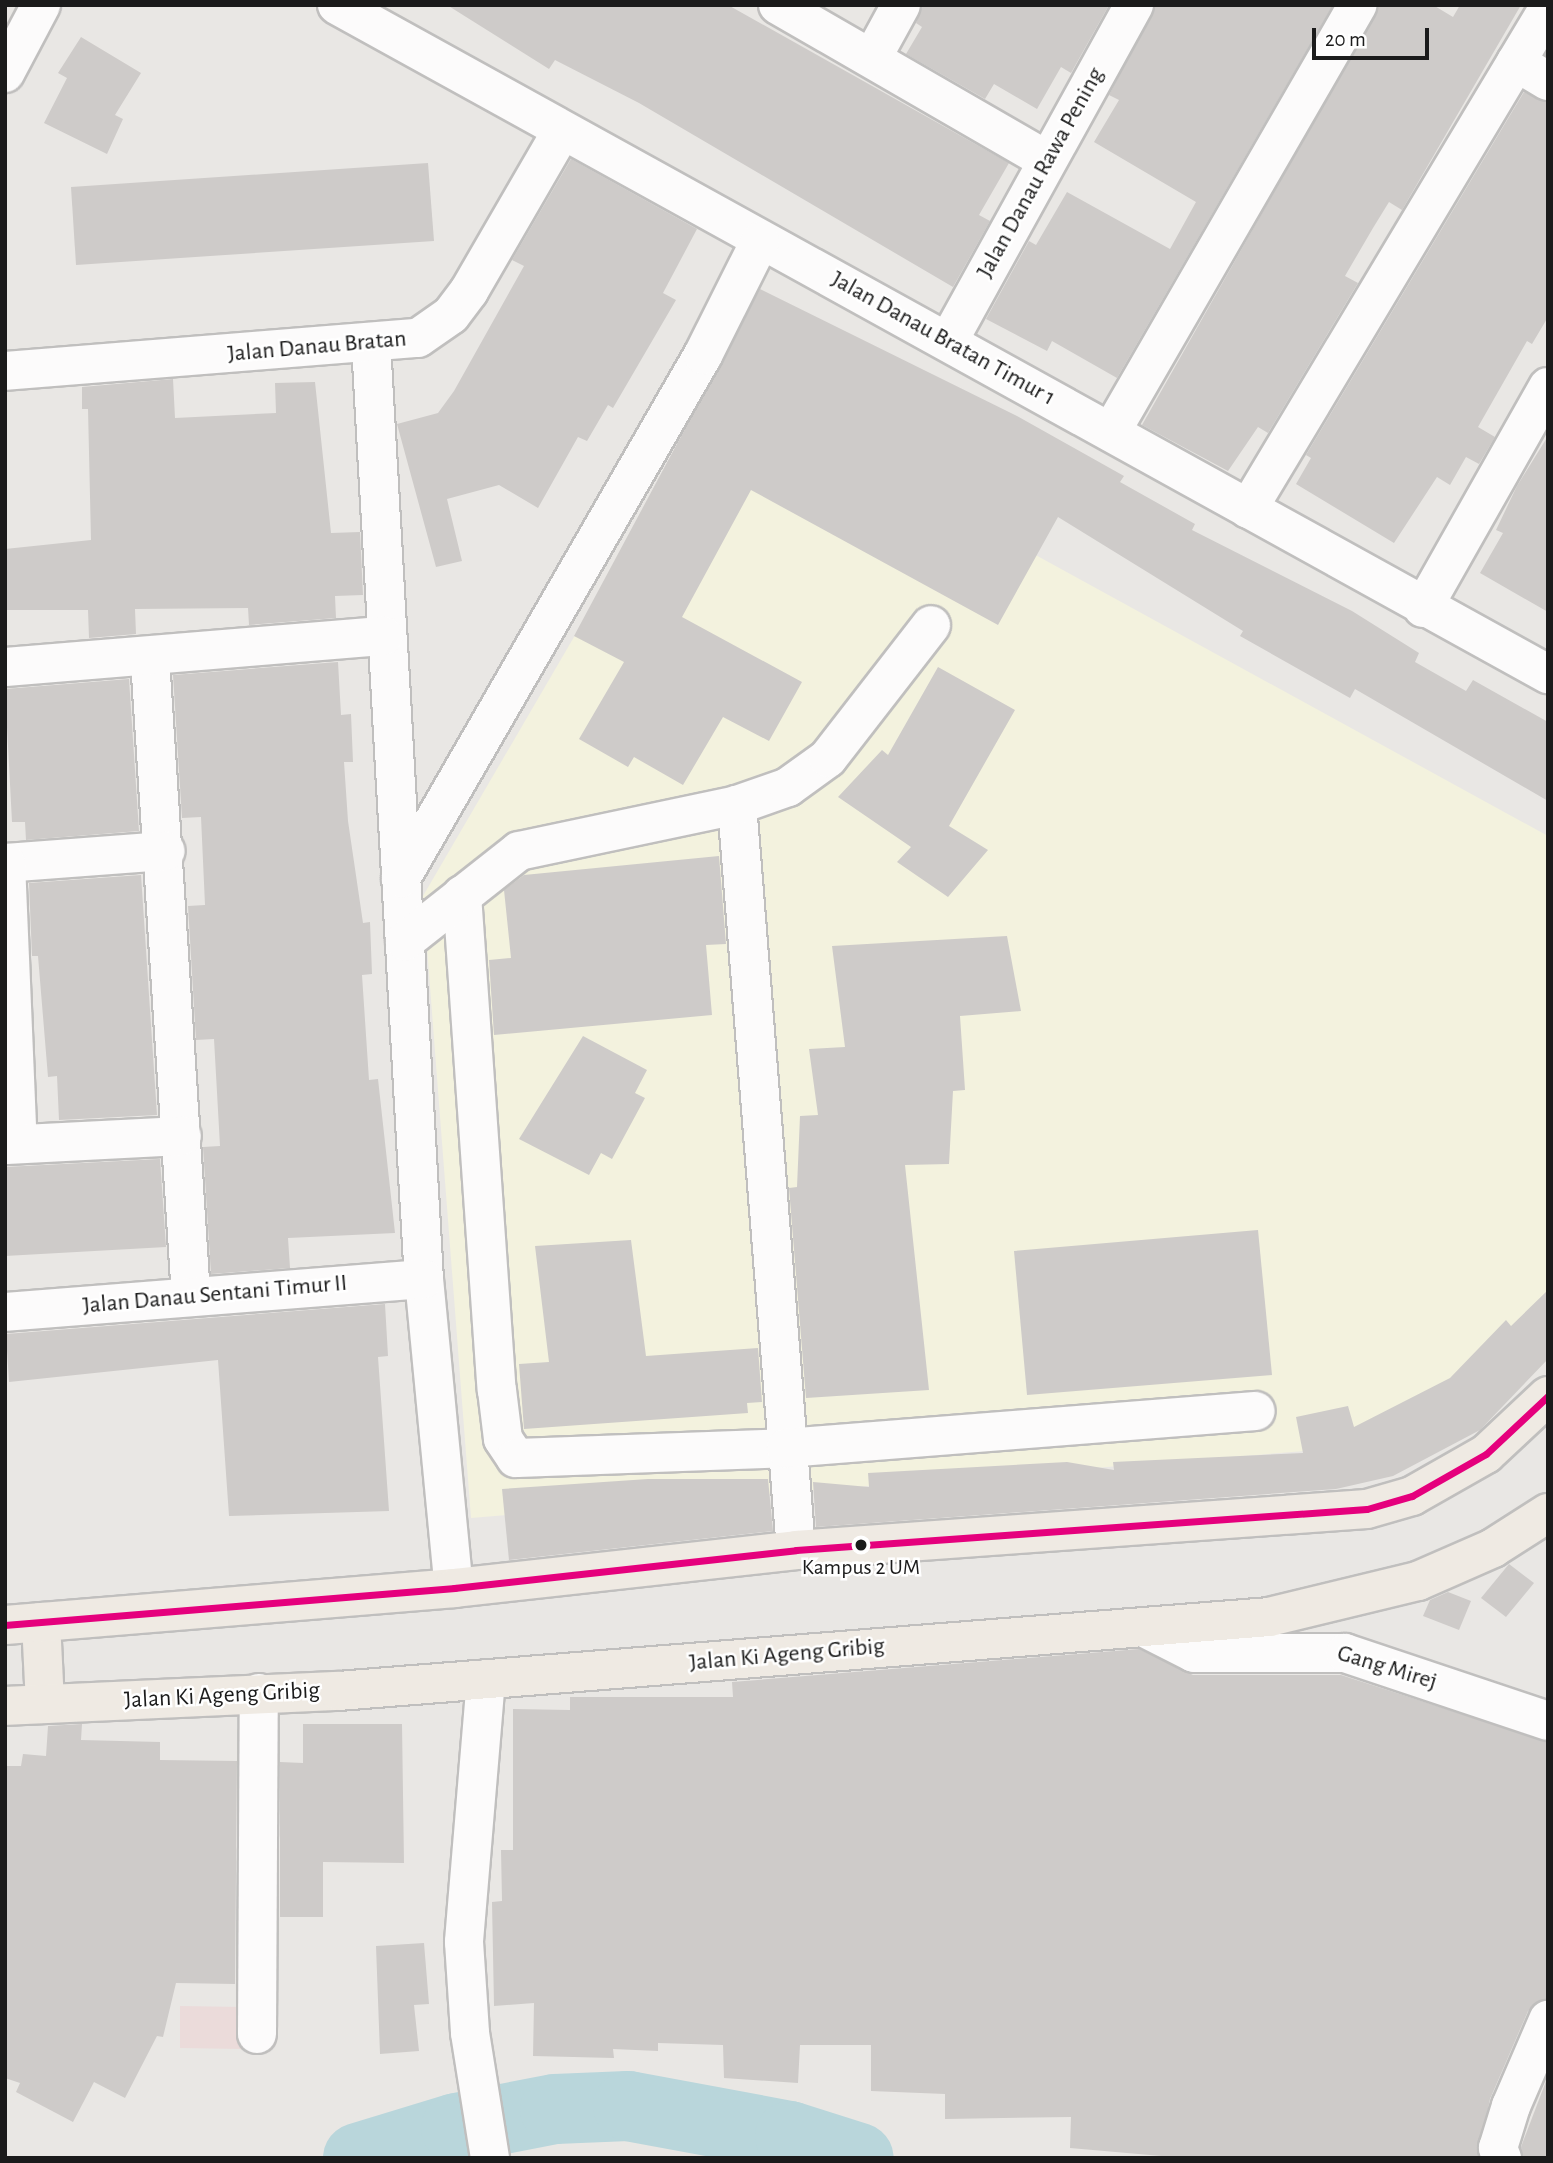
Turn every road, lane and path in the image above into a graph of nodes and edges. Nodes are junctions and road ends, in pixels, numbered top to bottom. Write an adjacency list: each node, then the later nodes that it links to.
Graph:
1 (41, 5): 10 (street)
2 (337, 5): 11 (street, Jalan Danau Bratan Timur 1)
3 (778, 5): 8 (street)
4 (901, 5): 8 (street)
5 (1134, 5): 12 (street, Jalan Danau Rawa Pening)
6 (1358, 5): 18 (street)
7 (1548, 9): 9 (street)
8 (872, 58): 12 (street)
9 (1532, 72): 19 (street)
10 (5, 73)
11 (561, 132): 13 (street, Jalan Danau Bratan Timur 1); 15 (street, Jalan Danau Bratan)
12 (1047, 160): 14 (street, Jalan Danau Rawa Pening)
13 (761, 241): 14 (street, Jalan Danau Bratan Timur 1); 29 (street)
14 (949, 340): 18 (street, Jalan Danau Bratan Timur 1)
15 (371, 344): 16 (street, Jalan Danau Bratan); 22 (street)
16 (5, 371)
17 (1548, 387): 20 (street)
18 (1111, 432): 19 (street, Jalan Danau Bratan Timur 1)
19 (1248, 509): 20 (street, Jalan Danau Bratan Timur 1)
20 (1423, 607): 25 (street, Jalan Danau Bratan Timur 1)
21 (931, 625): 26 (street)
22 (384, 636): 23 (street); 29 (street)
23 (150, 659): 24 (street); 27 (street)
24 (5, 667)
25 (1548, 674)
26 (737, 805): 30 (street); 39 (street)
27 (166, 851): 28 (street); 32 (street)
28 (6, 863): 33 (street)
29 (401, 878): 31 (street)
30 (462, 895): 31 (street); 39 (street)
31 (405, 941): 34 (street)
32 (182, 1136): 33 (street); 35 (street)
33 (12, 1145)
34 (424, 1279): 35 (street, Jalan Danau Sentani Timur II); 42 (street)
35 (191, 1296): 36 (street, Jalan Danau Sentani Timur II)
36 (5, 1312)
37 (1548, 1396): 41 (main road)
38 (1256, 1411): 39 (street)
39 (786, 1448): 41 (street)
40 (1548, 1513): 44 (main road, Jalan Ki Ageng Gribig)
41 (796, 1550): 42 (main road)
42 (454, 1588): 43 (main road)
43 (23, 1623): 47 (main road)
44 (1143, 1627): 45 (main road, Jalan Ki Ageng Gribig); 49 (street, Gang Mirej)
45 (486, 1679): 46 (main road, Jalan Ki Ageng Gribig); 52 (street)
46 (259, 1693): 47 (main road, Jalan Ki Ageng Gribig); 51 (street)
47 (45, 1704): 48 (main road, Jalan Ki Ageng Gribig)
48 (5, 1706)
49 (1548, 1721)
50 (1548, 2020): 53 (street)
51 (257, 2034)
52 (490, 2158)
53 (1502, 2158)

